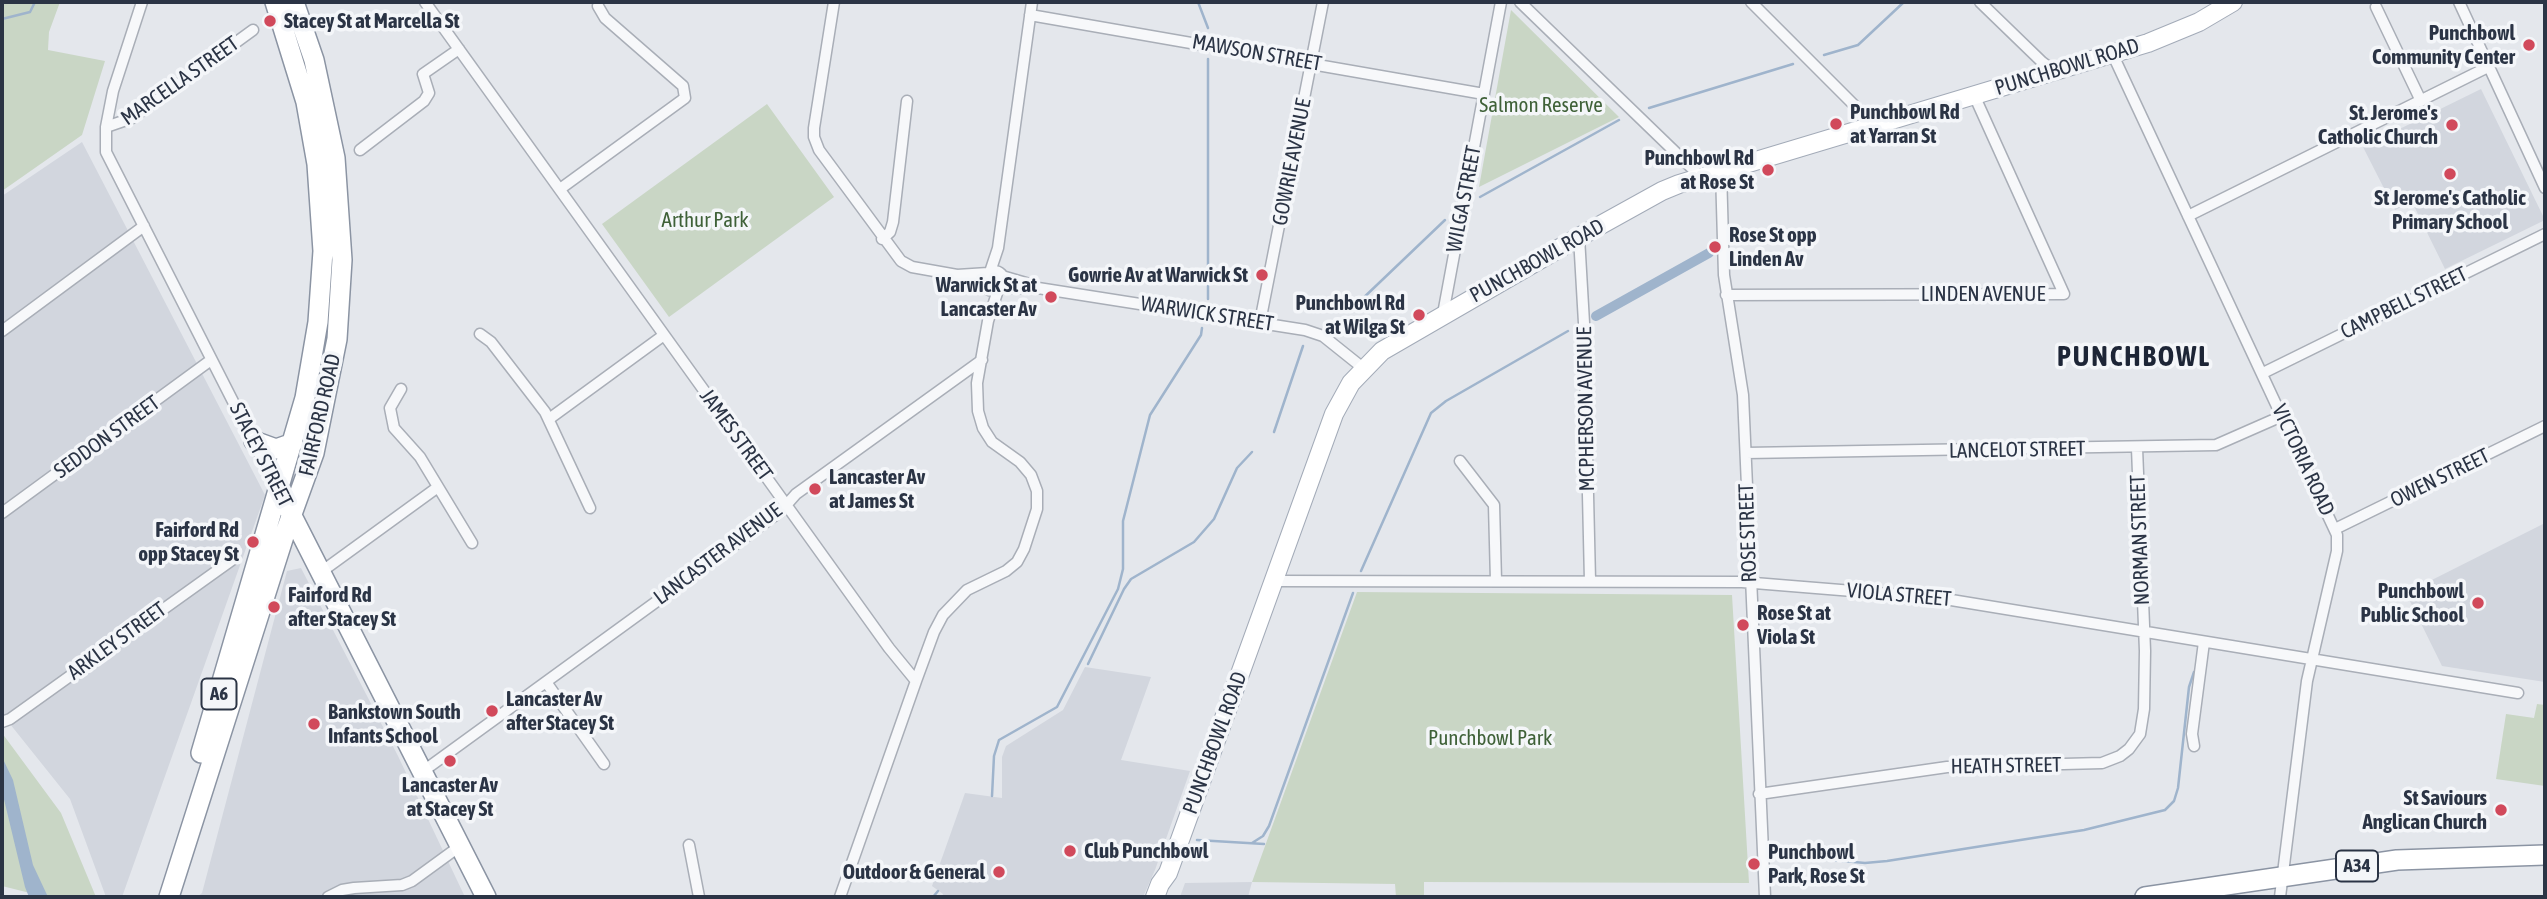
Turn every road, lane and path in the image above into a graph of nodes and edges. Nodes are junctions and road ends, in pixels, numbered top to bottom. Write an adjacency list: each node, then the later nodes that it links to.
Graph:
1 (142, 2): 29 (street, STACEY STREET)
2 (275, 2): 61 (highway, FAIRFORD ROAD / A6)
3 (294, 2): 70 (highway, FAIRFORD ROAD / A6)
4 (425, 2): 19 (street, JAMES STREET)
5 (834, 2): 39 (street)
6 (1032, 2): 17 (street)
7 (1323, 2): 21 (street, GOWRIE AVENUE)
8 (1502, 2): 24 (street, WILGA STREET)
9 (1520, 2): 32 (street)
10 (1751, 2): 28 (street)
11 (1980, 2): 23 (street)
12 (2233, 2): 15 (main road, PUNCHBOWL ROAD)
13 (2459, 2): 22 (street)
14 (598, 6): 34 (street)
15 (2213, 7): 20 (main road, PUNCHBOWL ROAD)
16 (2376, 7): 26 (street)
17 (1030, 15): 21 (street, MAWSON STREET); 40 (street)
18 (253, 30): 29 (street, MARCELLA STREET)
19 (458, 49): 30 (street); 34 (street, JAMES STREET)
20 (2112, 53): 23 (main road, PUNCHBOWL ROAD); 35 (street, VICTORIA ROAD)
21 (1311, 62): 24 (street, MAWSON STREET); 48 (street, GOWRIE AVENUE)
22 (2488, 66): 26 (street); 33 (street)
23 (2054, 71): 25 (main road, PUNCHBOWL ROAD)
24 (1484, 94): 46 (street, WILGA STREET)
25 (1974, 95): 28 (main road, PUNCHBOWL ROAD); 45 (street, LINDEN AVENUE)
26 (2421, 101): 35 (street)
27 (907, 102): 39 (street)
28 (1874, 125): 31 (main road, PUNCHBOWL ROAD)
29 (106, 127): 36 (street, STACEY STREET)
30 (360, 150)
31 (1721, 171): 32 (main road, PUNCHBOWL ROAD); 45 (street, ROSE STREET)
32 (1701, 177): 38 (main road, PUNCHBOWL ROAD)
33 (2545, 188)
34 (560, 190): 51 (street, JAMES STREET)
35 (2188, 216): 55 (street, VICTORIA ROAD)
36 (144, 226): 49 (street); 52 (street, STACEY STREET)
37 (2545, 234): 55 (street, CAMPBELL STREET)
38 (1579, 237): 46 (main road, PUNCHBOWL ROAD); 78 (street, MCPHERSON AVENUE)
39 (883, 239): 41 (street, WARWICK STREET)
40 (995, 274): 41 (street, WARWICK STREET); 42 (street); 43 (street, WARWICK STREET); 44 (street)
41 (957, 275): 42 (street, WARWICK STREET)
42 (986, 286): 44 (street); 47 (street)
43 (1038, 288): 44 (street, WARWICK STREET); 48 (street, WARWICK STREET)
44 (1000, 289): 47 (street)
45 (1726, 295): 63 (street, ROSE STREET)
46 (1443, 314): 54 (main road, PUNCHBOWL ROAD)
47 (988, 321): 53 (street)
48 (1260, 322): 54 (street, WARWICK STREET)
49 (2, 331)
50 (480, 334): 58 (street)
51 (664, 335): 58 (street); 67 (street, JAMES STREET)
52 (211, 360): 60 (street, STACEY STREET); 69 (street, SEDDON STREET)
53 (982, 360): 67 (street, LANCASTER AVENUE); 83 (street)
54 (1363, 368): 76 (main road, PUNCHBOWL ROAD)
55 (2263, 373): 57 (street, VICTORIA ROAD)
56 (401, 389): 65 (street)
57 (2282, 416): 62 (street, LANCELOT STREET); 71 (street, VICTORIA ROAD)
58 (548, 419): 68 (street)
59 (2545, 426): 71 (street, OWEN STREET)
60 (254, 441): 61 (highway); 66 (street, STACEY STREET)
61 (293, 443): 66 (highway, FAIRFORD ROAD / A6)
62 (2137, 448): 63 (street, LANCELOT STREET); 80 (street, NORMAN STREET)
63 (1746, 453): 79 (street, ROSE STREET)
64 (1460, 461): 77 (street)
65 (438, 487): 72 (street); 75 (street)
66 (279, 490): 70 (highway, STACEY STREET); 96 (highway, FAIRFORD ROAD / A6)
67 (786, 504): 83 (street, JAMES STREET); 84 (street, LANCASTER AVENUE)
68 (590, 508)
69 (2, 513)
70 (292, 516): 74 (highway, FAIRFORD ROAD / A6); 75 (highway, STACEY STREET)
71 (2335, 529): 82 (street, VICTORIA ROAD)
72 (472, 543)
73 (232, 560): 86 (street, ARKLEY STREET)
74 (275, 565): 75 (highway); 97 (highway, FAIRFORD ROAD / A6)
75 (318, 567): 89 (highway, STACEY STREET)
76 (1274, 581): 77 (street, VIOLA STREET); 94 (main road, PUNCHBOWL ROAD)
77 (1496, 581): 78 (street, VIOLA STREET)
78 (1590, 581): 79 (street, VIOLA STREET)
79 (1750, 582): 80 (street, VIOLA STREET); 90 (street, ROSE STREET)
80 (2144, 632): 81 (street, VIOLA STREET); 90 (street, HEATH STREET)
81 (2204, 642): 82 (street, VIOLA STREET); 87 (street)
82 (2312, 659): 85 (street, VIOLA STREET); 95 (street, VICTORIA ROAD)
83 (916, 681): 101 (street)
84 (546, 682): 88 (street); 89 (street, LANCASTER AVENUE)
85 (2518, 693)
86 (2, 722)
87 (2194, 746)
88 (604, 764)
89 (422, 772): 92 (highway, STACEY STREET)
90 (1759, 794): 104 (street, ROSE STREET)
91 (689, 845): 100 (street)
92 (460, 846): 98 (street); 99 (highway, STACEY STREET)
93 (2545, 855): 95 (highway, A34)
94 (1168, 873): 102 (main road, PUNCHBOWL ROAD); 103 (main road, PUNCHBOWL ROAD)
95 (2282, 877): 105 (highway, A34); 106 (street, VICTORIA ROAD)
96 (155, 897)
97 (169, 897)
98 (328, 897)
99 (486, 897)
100 (699, 897)
101 (840, 897)
102 (1155, 897)
103 (1165, 897)
104 (1765, 897)
105 (2145, 897)
106 (2280, 897)

